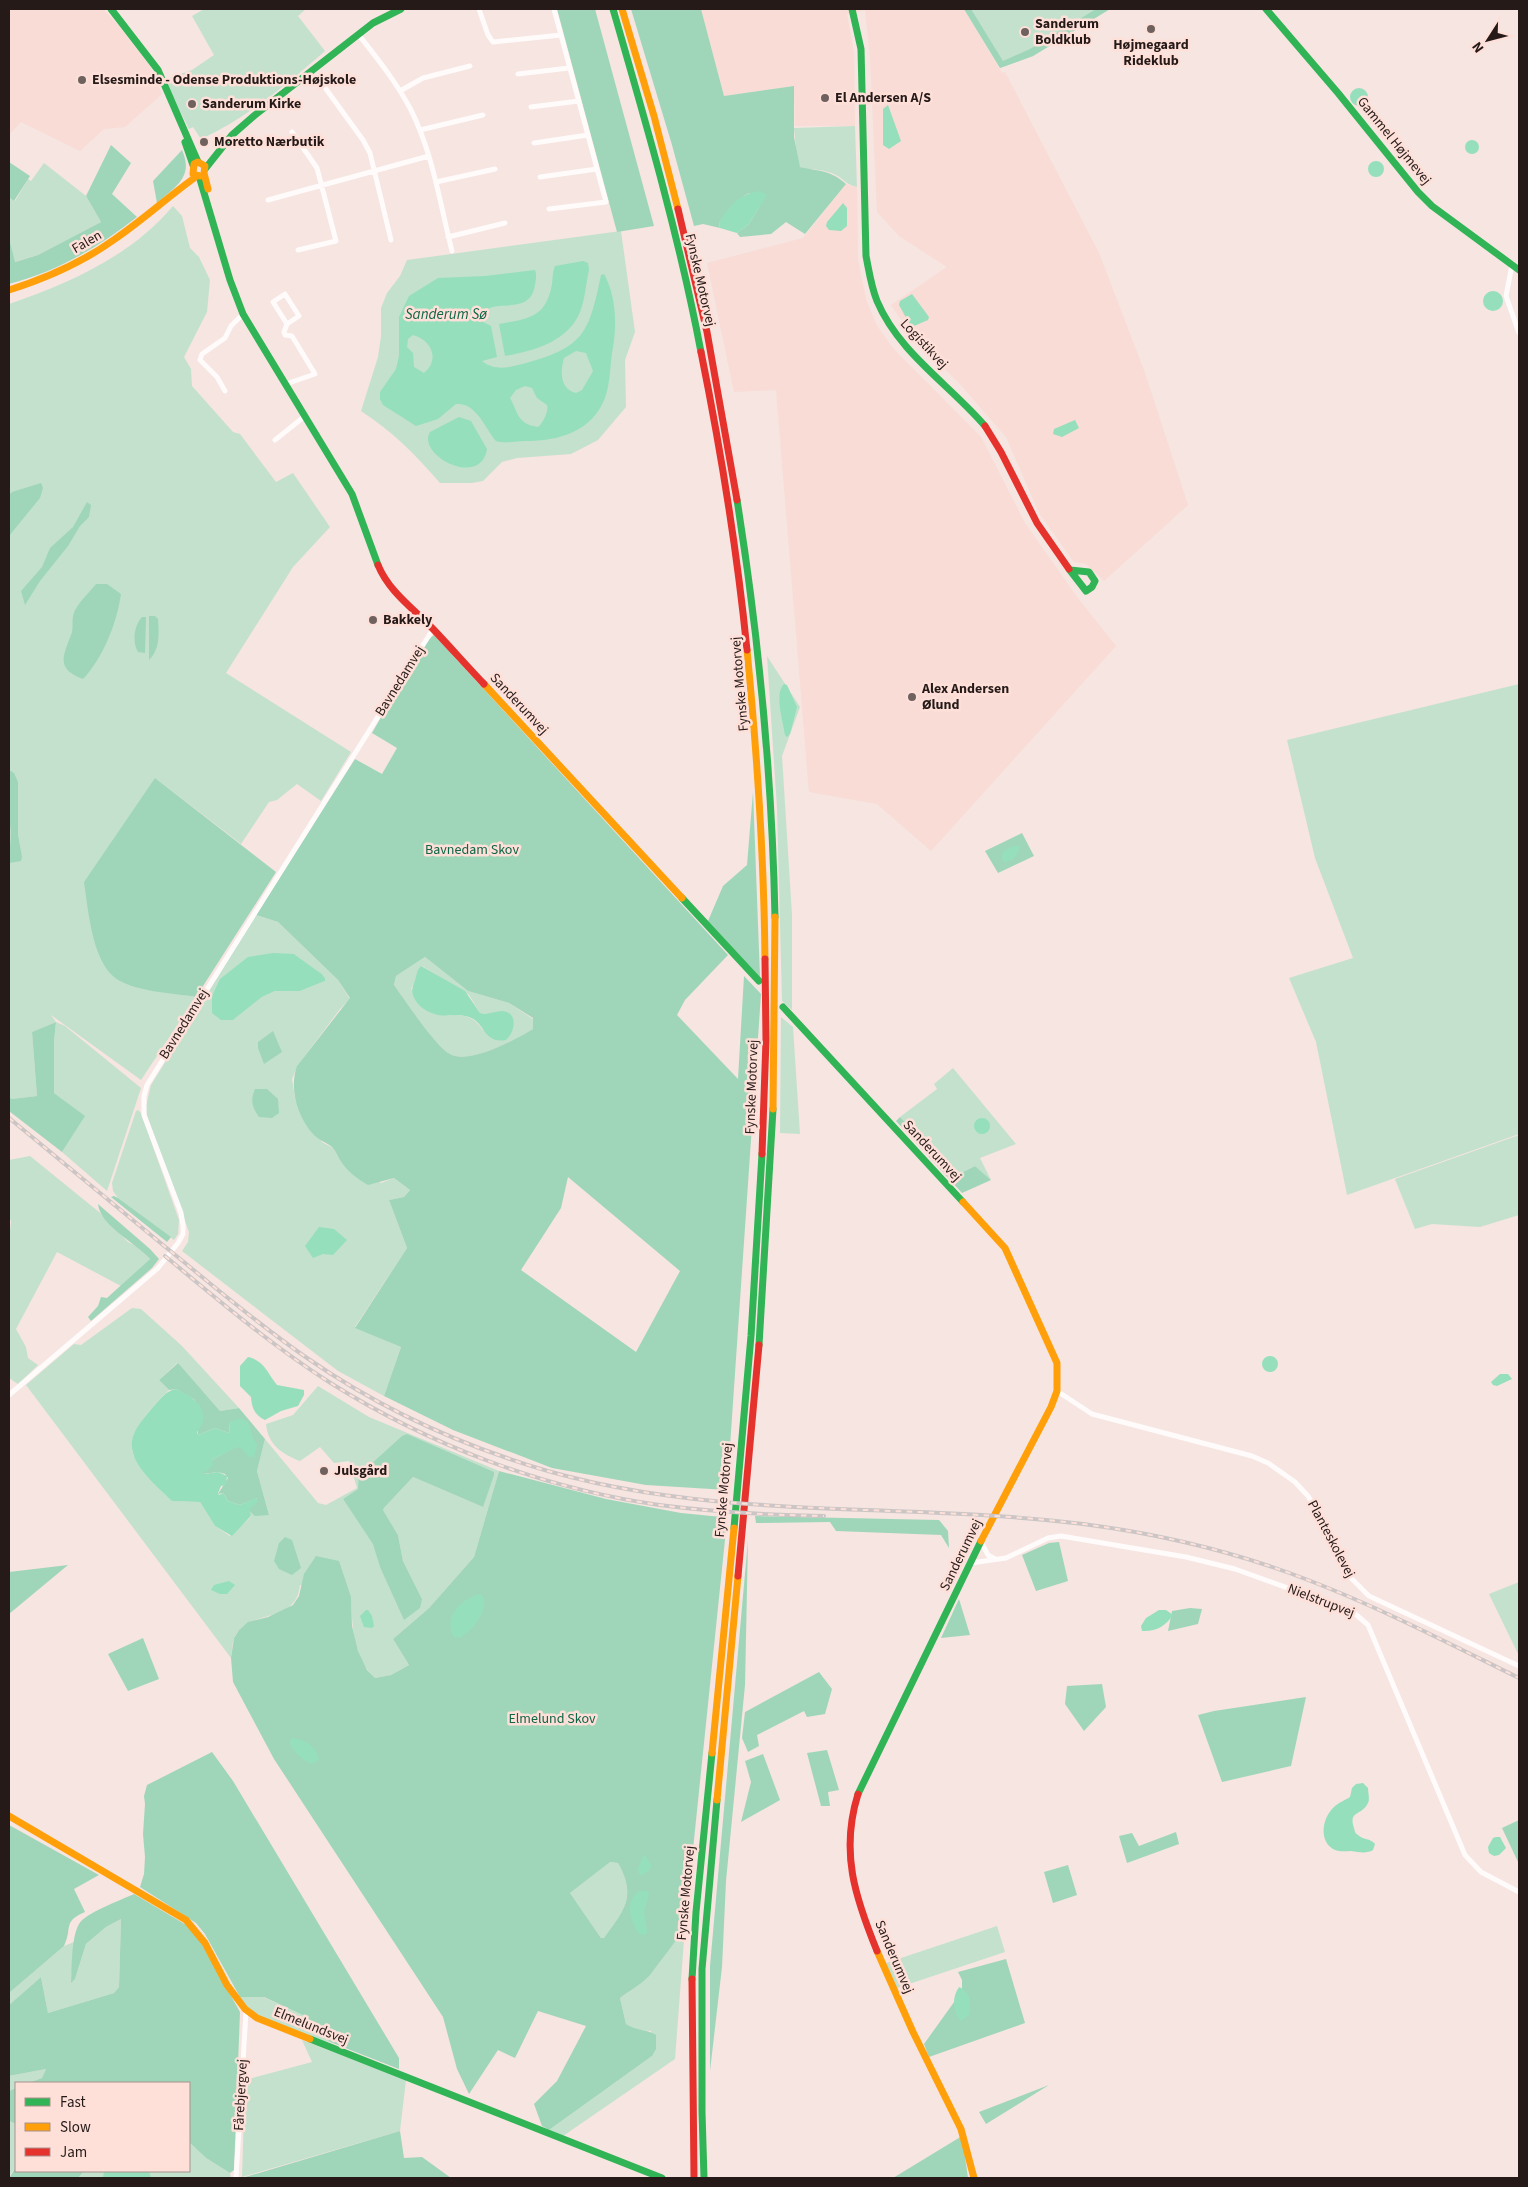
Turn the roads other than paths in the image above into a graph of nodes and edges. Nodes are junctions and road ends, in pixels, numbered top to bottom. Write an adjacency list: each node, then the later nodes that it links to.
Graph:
1 (111, 9): 26 (main road, Sanderumvej)
2 (401, 9): 11 (main road, Falen)
3 (479, 9): 10 (street)
4 (484, 9): 10 (street)
5 (554, 9): 12 (street)
6 (613, 9): 65 (main road, Fynske Motorvej)
7 (622, 9): 66 (main road, Fynske Motorvej)
8 (852, 9): 50 (main road, Logistikvej)
9 (1266, 9): 40 (main road, Gammel Højmevej)
10 (487, 29): 12 (street)
11 (358, 34): 17 (street); 26 (main road, Falen)
12 (561, 35): 14 (street)
13 (470, 66): 17 (street)
14 (570, 68): 15 (street); 18 (street)
15 (518, 74)
16 (326, 89): 29 (street)
17 (400, 91): 21 (street)
18 (578, 102): 19 (street); 23 (street)
19 (531, 108)
20 (483, 115): 21 (street)
21 (420, 130): 25 (street)
22 (292, 132): 32 (street)
23 (588, 135): 24 (street); 28 (street)
24 (534, 143)
25 (429, 156): 29 (street); 31 (street)
26 (198, 169): 42 (main road, Falen); 43 (main road, Sanderumvej)
27 (495, 169): 31 (street)
28 (597, 169): 30 (street); 34 (street)
29 (376, 170): 32 (street); 37 (street)
30 (540, 177)
31 (436, 182): 36 (street)
32 (322, 185): 33 (street); 38 (street)
33 (268, 200)
34 (549, 209)
35 (505, 223): 36 (street)
36 (448, 237): 39 (street)
37 (391, 240)
38 (298, 250)
39 (452, 251)
40 (1512, 265): 41 (main road, Gammel Højmevej); 45 (street)
41 (1519, 270)
42 (9, 290)
43 (243, 314): 46 (main road, Sanderumvej); 47 (street)
44 (288, 324): 44 (street); 46 (street)
45 (1519, 333)
46 (286, 384): 48 (main road, Sanderumvej)
47 (225, 391)
48 (305, 416): 49 (street); 51 (main road, Sanderumvej)
49 (275, 440)
50 (1070, 570)
51 (432, 629): 52 (main road, Sanderumvej); 55 (street, Bavnedamvej)
52 (759, 981)
53 (783, 1007): 54 (main road, Sanderumvej)
54 (1057, 1391): 56 (main road, Sanderumvej); 59 (street, Planteskolevej)
55 (9, 1395)
56 (980, 1542): 57 (street); 58 (main road, Sanderumvej)
57 (995, 1559): 58 (street, Nielstrupvej); 61 (street, Nielstrupvej)
58 (971, 1563): 67 (main road, Sanderumvej)
59 (1519, 1666)
60 (9, 1816): 62 (main road, Elmelundsvej)
61 (1519, 1892)
62 (246, 2012): 63 (street, Fårebjergvej); 64 (main road, Elmelundsvej)
63 (236, 2178)
64 (662, 2178)
65 (694, 2178)
66 (704, 2178)
67 (974, 2178)

